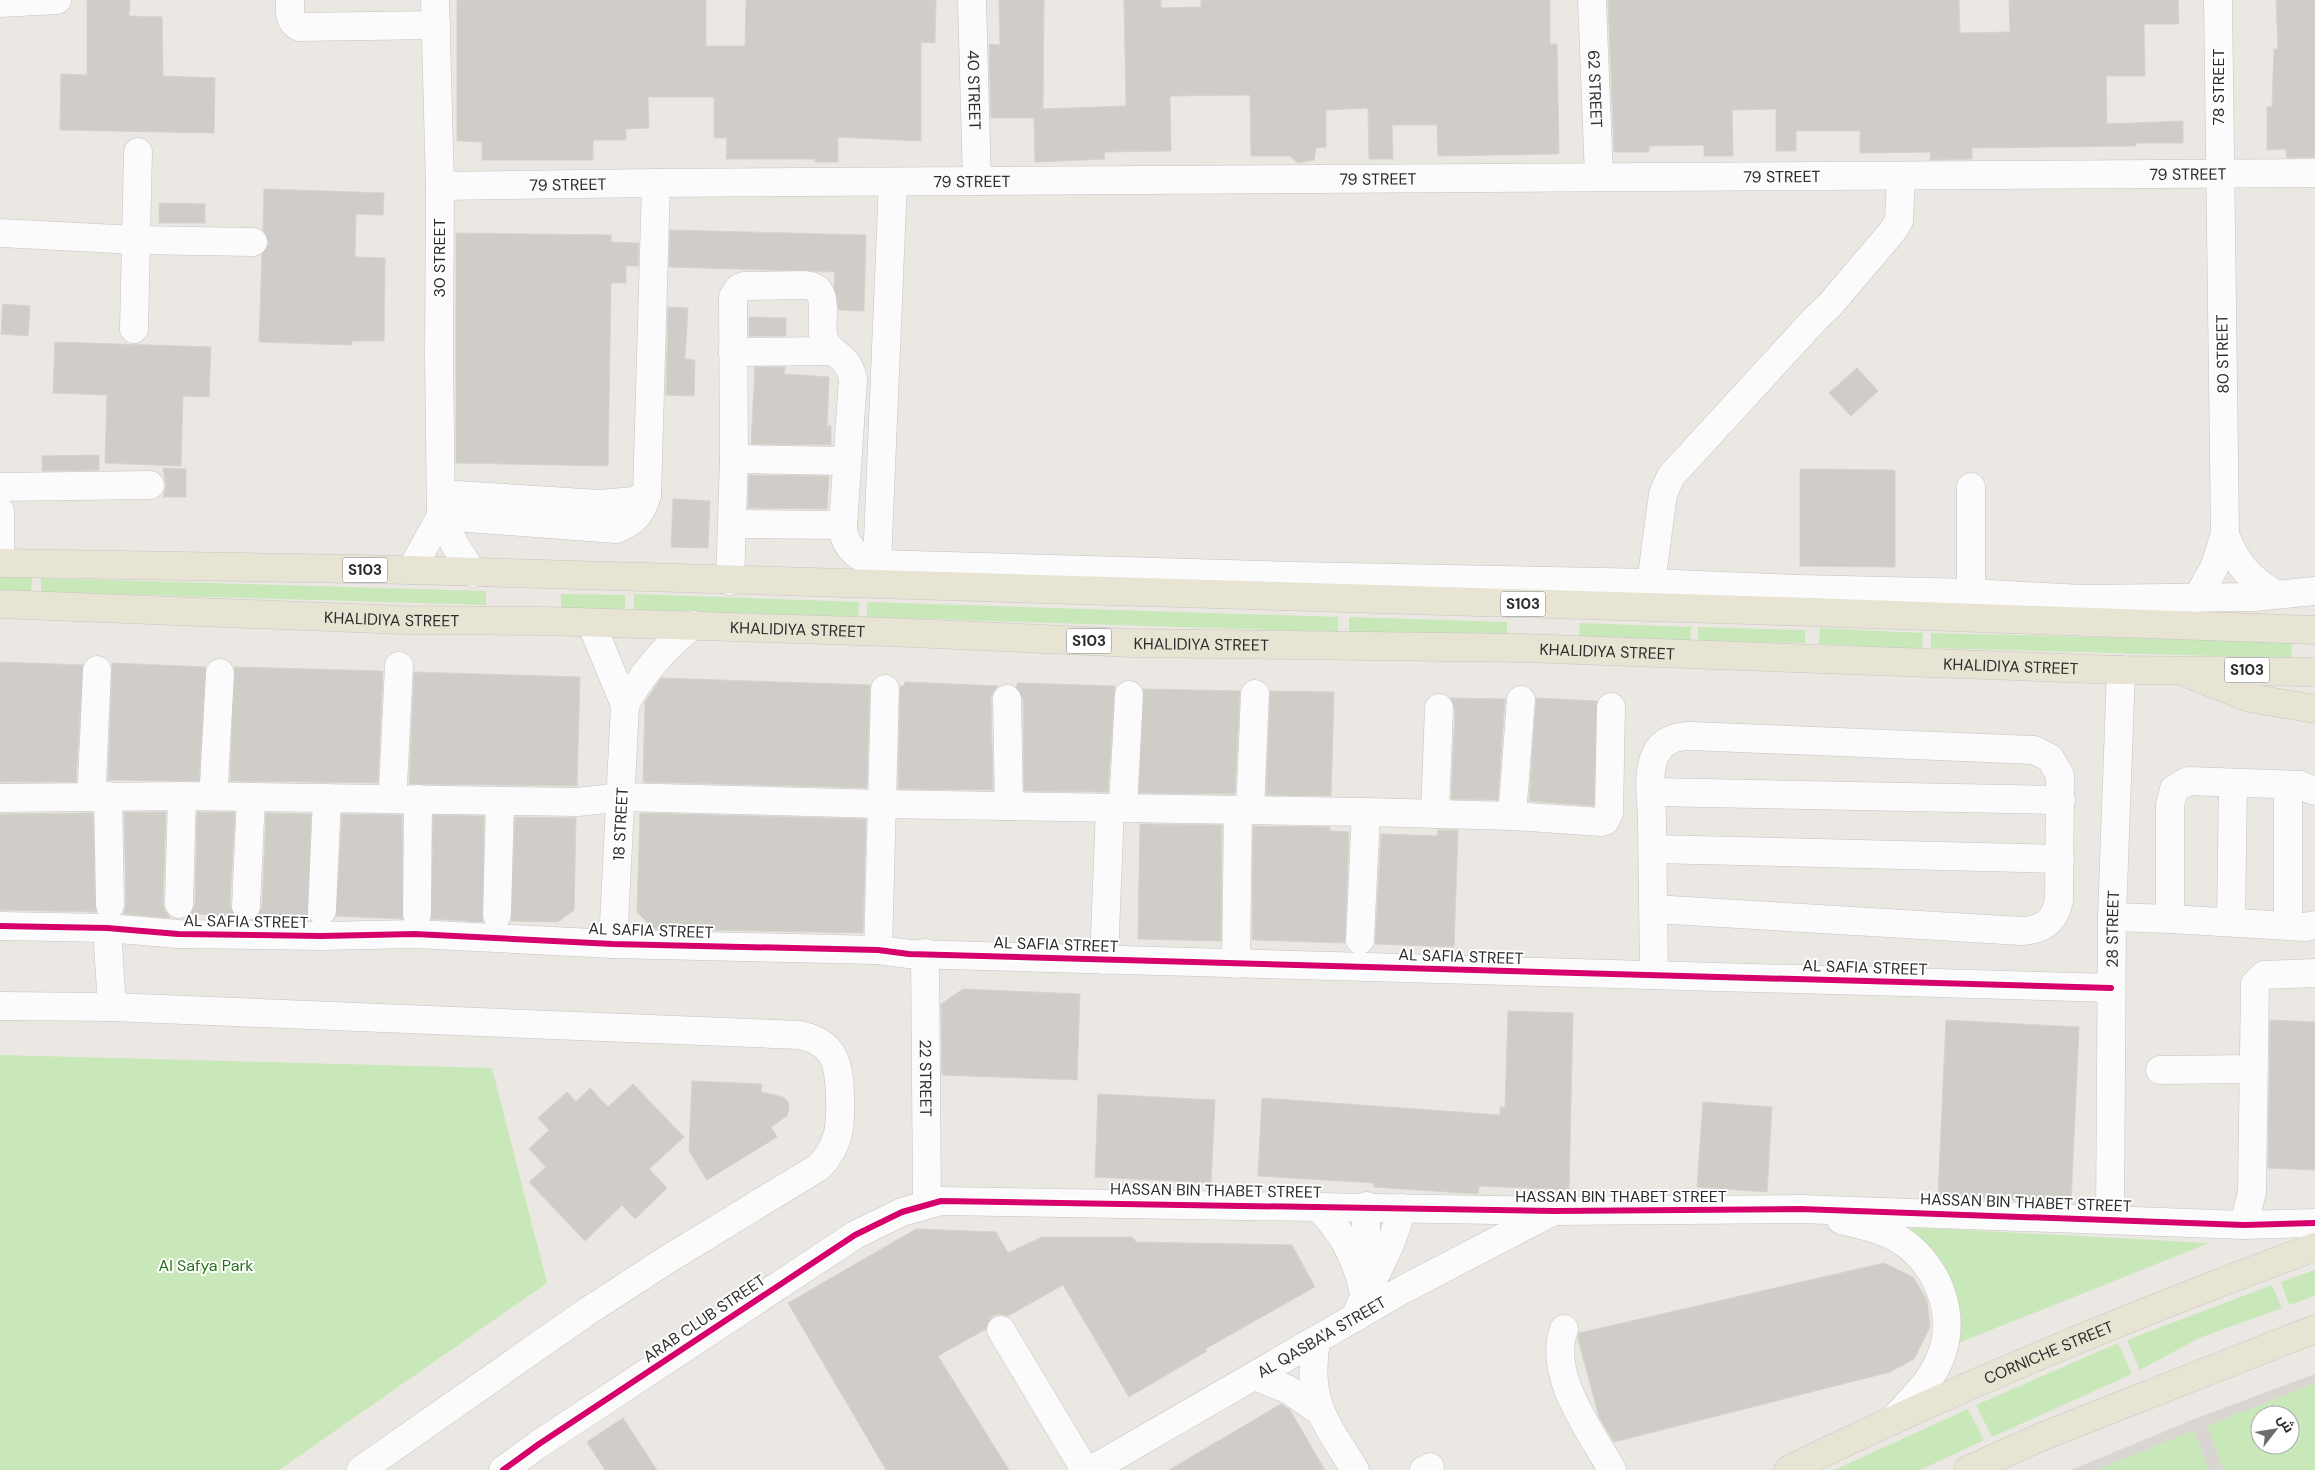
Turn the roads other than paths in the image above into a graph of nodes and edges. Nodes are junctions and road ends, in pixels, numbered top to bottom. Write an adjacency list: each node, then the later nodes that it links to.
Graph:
1 (57, 0): 6 (street)
2 (290, 0): 7 (street)
3 (972, 0): 13 (street, 40 STREET)
4 (1592, 0): 12 (street, 62 STREET)
5 (2218, 0): 10 (street, 78 STREET)
6 (0, 2)
7 (436, 13): 16 (street, 30 STREET)
8 (138, 152): 18 (street)
9 (2315, 173): 10 (street, 79 STREET)
10 (2219, 174): 11 (street, 79 STREET); 32 (street, 80 STREET)
11 (1901, 176): 12 (street, 79 STREET); 38 (street)
12 (1599, 177): 13 (street, 79 STREET)
13 (977, 181): 15 (street, 79 STREET)
14 (656, 182): 15 (street, 79 STREET); 16 (street, 79 STREET); 28 (street)
15 (893, 182): 34 (street)
16 (440, 186): 28 (street, 30 STREET)
17 (0, 233): 18 (street)
18 (136, 240): 19 (street); 20 (street)
19 (253, 242)
20 (134, 329)
21 (833, 351): 22 (street); 22 (street); 24 (street)
22 (732, 352): 23 (street)
23 (734, 459): 24 (street); 30 (street)
24 (847, 461): 31 (street)
25 (150, 485): 26 (street)
26 (0, 487)
27 (1971, 487): 40 (street)
28 (441, 505): 35 (street, 30 STREET); 36 (street, 30 STREET)
29 (0, 511): 33 (street)
30 (733, 524): 31 (street); 37 (street)
31 (843, 525): 34 (street)
32 (2225, 534): 41 (street, 80 STREET); 42 (street, 80 STREET)
33 (0, 563): 35 (main road, S103)
34 (877, 564): 38 (street)
35 (411, 570): 36 (main road, S103)
36 (473, 573): 37 (main road, S103)
37 (730, 581): 43 (main road, S103)
38 (1651, 583): 43 (street)
39 (2315, 591): 41 (street)
40 (1971, 593): 42 (street); 43 (street)
41 (2276, 594): 42 (street)
42 (2197, 598)
43 (1806, 601): 48 (main road, S103)
44 (0, 604): 46 (main road, KHALIDIYA STREET / S103)
45 (2315, 615): 48 (main road)
46 (591, 623): 47 (main road, KHALIDIYA STREET / S103); 61 (street, 18 STREET)
47 (693, 625): 53 (main road, KHALIDIYA STREET / S103); 61 (street, 18 STREET)
48 (2282, 629): 49 (main road, S103)
49 (2315, 630)
50 (399, 666): 69 (street)
51 (2178, 669): 53 (main road, KHALIDIYA STREET / S103); 54 (main road, KHALIDIYA STREET / S103); 64 (main road)
52 (97, 670): 70 (street)
53 (2121, 670): 97 (street, 28 STREET)
54 (2315, 672)
55 (220, 673): 66 (street)
56 (884, 689): 81 (street)
57 (1255, 694): 84 (street)
58 (1129, 695): 83 (street)
59 (1007, 699): 82 (street)
60 (1521, 700): 87 (street)
61 (626, 705): 75 (street, 18 STREET)
62 (1611, 707): 87 (street)
63 (1440, 708): 86 (street)
64 (2315, 710)
65 (2233, 783): 67 (street); 98 (street); 99 (street)
66 (214, 784): 69 (street); 70 (street)
67 (2288, 785): 71 (street); 100 (street)
68 (0, 786): 70 (street)
69 (393, 787): 75 (street)
70 (100, 789): 73 (street); 76 (street); 96 (street)
71 (2315, 791)
72 (1652, 792): 79 (street); 79 (street); 88 (street)
73 (182, 796): 74 (street); 90 (street)
74 (251, 797): 77 (street); 91 (street)
75 (621, 797): 80 (street); 81 (street); 104 (street, 18 STREET)
76 (0, 798)
77 (327, 798): 78 (street); 93 (street)
78 (418, 799): 80 (street); 94 (street)
79 (2062, 800): 89 (street)
80 (500, 801): 95 (street)
81 (880, 804): 82 (street); 105 (street)
82 (1009, 806): 83 (street)
83 (1117, 808): 84 (street); 107 (street)
84 (1244, 810): 85 (street); 108 (street)
85 (1366, 812): 86 (street); 103 (street)
86 (1434, 814): 87 (street)
87 (1512, 816)
88 (1652, 849): 89 (street); 92 (street)
89 (2060, 860): 92 (street)
90 (179, 904)
91 (246, 906)
92 (1653, 909): 110 (street)
93 (322, 911)
94 (417, 914)
95 (497, 915)
96 (109, 916): 102 (street, AL SAFIA STREET); 104 (street, AL SAFIA STREET); 113 (street)
97 (2112, 917): 98 (street); 111 (street, 28 STREET)
98 (2170, 919): 99 (street)
99 (2231, 921): 100 (street)
100 (2288, 925): 101 (street)
101 (2315, 925)
102 (0, 926)
103 (1360, 940)
104 (613, 944): 105 (street, AL SAFIA STREET)
105 (878, 950): 106 (street, AL SAFIA STREET)
106 (925, 953): 107 (street, AL SAFIA STREET); 116 (street, 22 STREET)
107 (1104, 960): 108 (street, AL SAFIA STREET)
108 (1236, 964): 110 (street, AL SAFIA STREET)
109 (2315, 973): 114 (street)
110 (1654, 975): 111 (street, AL SAFIA STREET)
111 (2111, 988): 122 (street, 28 STREET)
112 (0, 1006): 113 (street)
113 (112, 1008): 134 (street)
114 (2253, 1069): 115 (street); 124 (street)
115 (2160, 1070)
116 (927, 1203): 117 (street, HASSAN BIN THABET STREET); 135 (street, ARAB CLUB STREET)
117 (1317, 1206): 118 (street, HASSAN BIN THABET STREET); 126 (street)
118 (1367, 1206): 119 (street, HASSAN BIN THABET STREET); 126 (street)
119 (1401, 1208): 121 (street, HASSAN BIN THABET STREET); 126 (street)
120 (1802, 1209): 121 (street, HASSAN BIN THABET STREET); 122 (street, HASSAN BIN THABET STREET); 133 (street, HASSAN BIN THABET STREET)
121 (1554, 1211): 126 (street, AL QASBA'A STREET)
122 (2110, 1219): 124 (street, HASSAN BIN THABET STREET)
123 (2315, 1222): 124 (street, HASSAN BIN THABET STREET)
124 (2244, 1225)
125 (2315, 1247): 133 (main road, CORNICHE STREET)
126 (1359, 1306): 130 (street, AL QASBA'A STREET)
127 (1564, 1329): 139 (street)
128 (2315, 1329): 141 (main road)
129 (1001, 1330): 136 (street)
130 (1316, 1341): 131 (street, AL QASBA'A STREET); 132 (street)
131 (1255, 1376): 132 (street); 137 (street, AL QASBA'A STREET)
132 (1319, 1411): 138 (street)
133 (1890, 1423): 140 (main road, CORNICHE STREET)
134 (361, 1470)
135 (504, 1470)
136 (1085, 1470)
137 (1092, 1470)
138 (1355, 1470)
139 (1612, 1470)
140 (1788, 1470)
141 (1968, 1470)

